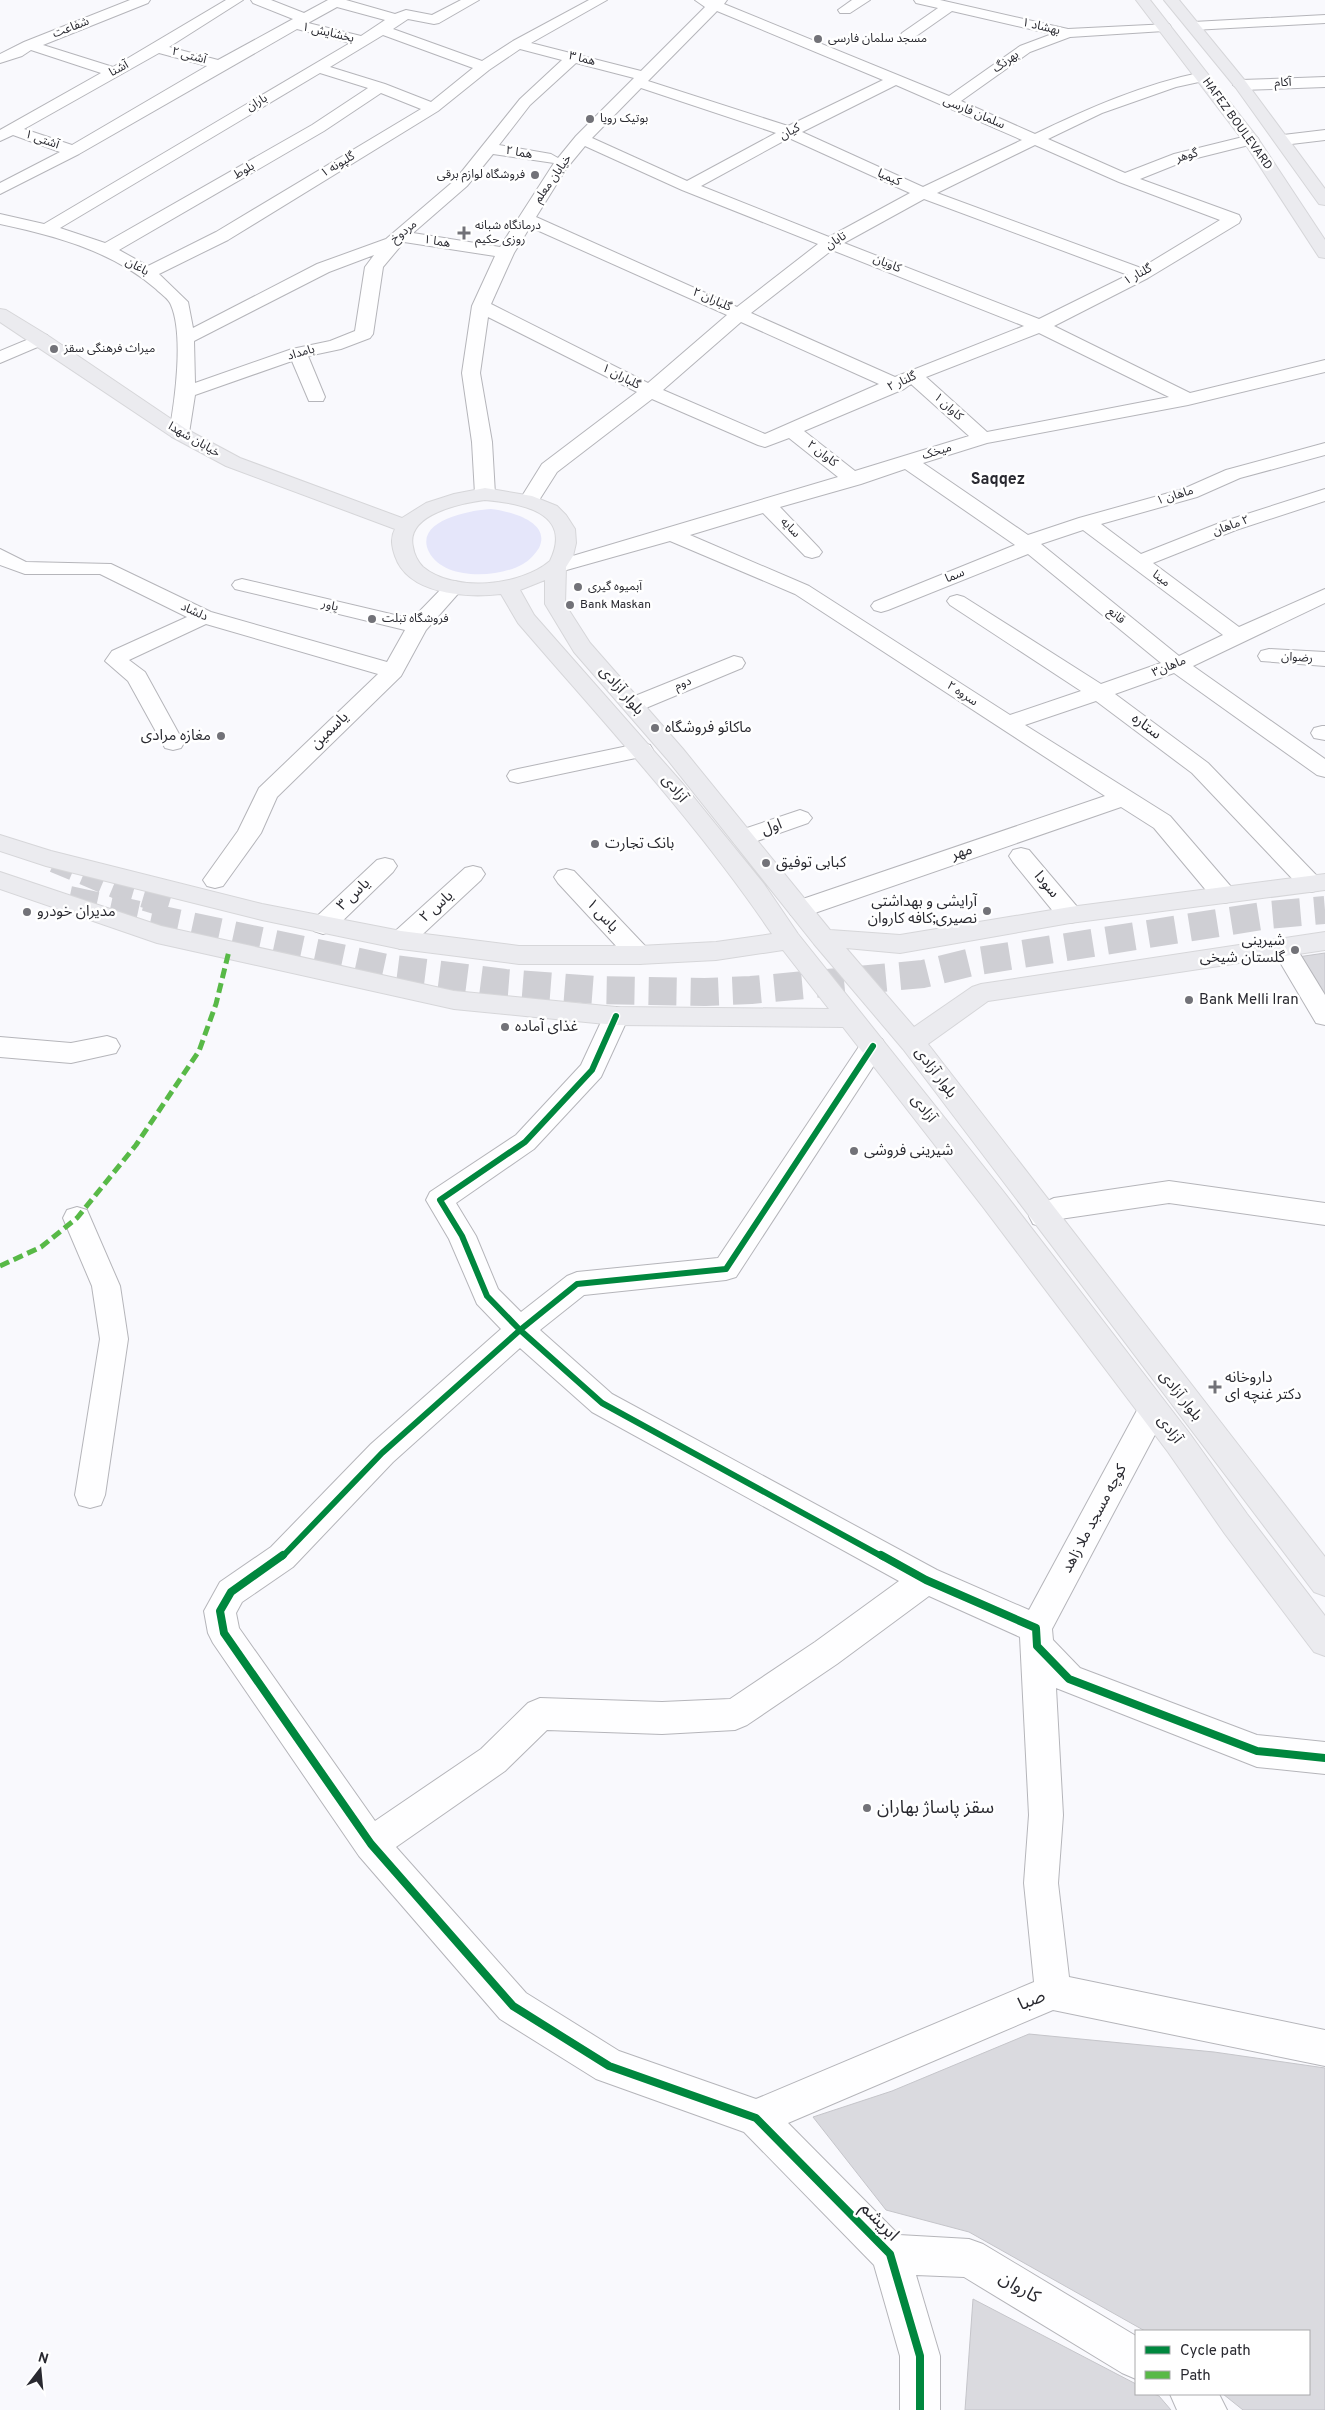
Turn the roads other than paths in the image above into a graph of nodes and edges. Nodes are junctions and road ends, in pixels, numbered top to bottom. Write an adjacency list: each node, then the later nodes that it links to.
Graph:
1 (143, 0): 24 (street, شفاعت)
2 (236, 0): 25 (street, آشنا)
3 (258, 0): 16 (street, بخشایش ۱)
4 (472, 0): 14 (street)
5 (600, 0): 23 (street, گلپونه ۱)
6 (863, 0): 13 (street)
7 (921, 0): 12 (street, بهشاد ۱)
8 (1143, 0): 18 (main road, HAFEZ BOULEVARD)
9 (1172, 0): 17 (main road, HAFEZ BOULEVARD)
10 (337, 1): 14 (street); 16 (street)
11 (713, 2): 35 (street, خیابان معلم); 36 (street, سلمان فارسی)
12 (949, 6): 20 (street, بهشاد ۱); 21 (street)
13 (845, 10)
14 (396, 19): 19 (street, باران)
15 (1325, 19): 17 (street)
16 (300, 22): 22 (street, بخشایش ۱); 30 (street)
17 (1193, 26): 38 (main road, HAFEZ BOULEVARD)
18 (1164, 27): 20 (street, بهشاد ۱); 34 (main road, HAFEZ BOULEVARD)
19 (382, 30): 22 (street, باران); 31 (street)
20 (1068, 33): 26 (street, بهرنگ)
21 (907, 36)
22 (362, 41): 32 (street, باران)
23 (518, 44): 27 (street, هما ۳); 31 (street, گلپونه ۱)
24 (17, 47): 29 (street, شفاعت); 33 (street)
25 (157, 48): 30 (street, آشتی ۲); 33 (street, آشنا)
26 (1025, 49): 28 (street); 40 (street, بهرنگ)
27 (574, 57): 35 (street, هما ۳); 49 (street, مردوخ)
28 (1048, 58)
29 (0, 59)
30 (220, 65): 50 (street)
31 (484, 67): 41 (street, گلپونه ۱)
32 (318, 68): 39 (street); 60 (street, باران)
33 (114, 72): 42 (street, آشنا)
34 (1203, 76): 46 (street, تابان); 47 (main road, HAFEZ BOULEVARD)
35 (641, 79): 43 (street, کیمیا); 45 (street, خیابان معلم)
36 (894, 80): 40 (street, سلمان فارسی); 43 (street, کیان)
37 (1325, 82): 38 (street, آکام)
38 (1241, 85): 48 (main road, HAFEZ BOULEVARD)
39 (380, 87): 41 (street); 63 (street, بلوط)
40 (950, 102): 46 (street, سلمان فارسی)
41 (433, 108): 66 (street, گلپونه ۱)
42 (6, 127): 50 (street, آشتی ۱)
43 (789, 132): 53 (street, کیان); 55 (street, کیمیا)
44 (1325, 135): 48 (street)
45 (582, 139): 53 (street, کاویان); 59 (street, خیابان معلم)
46 (1035, 139): 52 (street, سلمان فارسی); 55 (street, تابان)
47 (1251, 140): 52 (street, گوهر); 65 (main road, HAFEZ BOULEVARD)
48 (1282, 140): 56 (main road, HAFEZ BOULEVARD)
49 (488, 148): 51 (street, هما ۲); 61 (street, مردوخ)
50 (73, 151): 54 (street)
51 (551, 159)
52 (1125, 179): 57 (street, سلمان فارسی)
53 (688, 187): 62 (street, کاویان)
54 (0, 189)
55 (923, 193): 62 (street, تابان); 67 (street, کیمیا)
56 (1325, 200)
57 (1233, 218): 67 (street, گلنار ۱)
58 (0, 219): 60 (street, باغان)
59 (526, 219): 64 (street, خیابان معلم); 69 (street, گلباران ۲)
60 (47, 229): 63 (street, باغان)
61 (396, 240): 64 (street, هما ۱); 73 (street, مردوخ); 74 (street, بامداد)
62 (832, 242): 69 (street, تابان); 71 (street, کاویان)
63 (106, 250): 66 (street, باغان)
64 (504, 253): 68 (street, خیابان معلم)
65 (1325, 253)
66 (150, 272): 73 (street, باغان)
67 (1142, 274): 71 (street, گلنار ۱)
68 (480, 306): 78 (street, گلباران ۱); 90 (street, خیابان معلم)
69 (740, 313): 77 (street, گلباران ۲); 78 (street, تابان)
70 (0, 314): 72 (main road, خیابان شهدا)
71 (1040, 326): 77 (street, گلنار ۲); 81 (street, کاویان)
72 (40, 339): 75 (street); 83 (main road, خیابان شهدا)
73 (185, 339): 79 (street, باغان)
74 (298, 352): 79 (street, بامداد); 80 (street)
75 (0, 358)
76 (1325, 366): 81 (street, میخک)
77 (905, 380): 82 (street, گلنار ۲); 84 (street, کاوان ۱)
78 (650, 391): 85 (street, گلباران ۱); 92 (street, تابان)
79 (186, 392): 83 (street)
80 (316, 397)
81 (1188, 399): 84 (street, میخک)
82 (790, 429): 85 (street, گلنار ۲); 88 (street, کاوان ۲)
83 (179, 433): 96 (main road, خیابان شهدا)
84 (983, 438): 87 (street, میخک)
85 (765, 442)
86 (1325, 449): 89 (street, ماهان ۱)
87 (907, 461): 88 (street, میخک); 98 (street, قانع)
88 (854, 480): 93 (street, میخک)
89 (1190, 493): 94 (street); 95 (street, ماهان ۱)
90 (485, 494): 92 (main road); 96 (main road)
91 (1325, 495): 100 (street, ٢ ماهان)
92 (529, 500): 102 (main road)
93 (767, 505): 97 (street, میخک); 99 (street, سایه)
94 (1208, 508)
95 (1086, 522): 98 (street, ماهان ۱); 100 (street, مینا)
96 (407, 527): 104 (main road)
97 (670, 534): 102 (street, میخک); 119 (street, سروه ۲)
98 (1027, 544): 108 (street, سما); 115 (street, قانع)
99 (812, 552)
100 (1138, 562): 111 (street, مینا)
101 (4, 563): 109 (street, دلشاد)
102 (556, 567): 105 (main road); 118 (main road, بلوار آزادی)
103 (242, 585): 110 (street, یاور)
104 (454, 587): 105 (main road); 110 (street, یاسمین)
105 (508, 587): 121 (main road, آزادی)
106 (1325, 595): 111 (street, ماهان۳)
107 (957, 601): 117 (street, ستاره)
108 (881, 606)
109 (204, 618): 116 (street, دلشاد); 120 (street)
110 (417, 627): 116 (street, یاسمین)
111 (1237, 636): 115 (street, ماهان۳)
112 (1269, 656): 113 (street, رضوان)
113 (1325, 659)
114 (734, 664): 118 (street, دوم)
115 (1177, 665): 117 (street, ماهان۳); 122 (street, قانع)
116 (393, 671): 133 (street, یاسمین)
117 (1100, 693): 119 (street, ماهان۳); 134 (street, ستاره)
118 (633, 705): 126 (main road, بلوار آزادی)
119 (1007, 724): 124 (street, سروه ۲)
120 (174, 743)
121 (642, 750): 123 (street); 141 (main road, آزادی)
122 (1325, 770)
123 (518, 776)
124 (1124, 798): 135 (street, سروه ۲); 136 (street, مهر)
125 (800, 818): 126 (street, اول)
126 (743, 838): 136 (main road, بلوار آزادی)
127 (0, 843): 138 (main road)
128 (1021, 856): 137 (street, سودا)
129 (385, 866): 138 (street, یاس ۳)
130 (473, 874): 140 (street, یاس ۲)
131 (566, 877): 144 (street, یاس ۱)
132 (0, 880): 145 (main road)
133 (215, 880)
134 (1318, 883): 135 (main road)
135 (1224, 896): 137 (main road)
136 (800, 908): 139 (main road, بلوار آزادی)
137 (1070, 915): 139 (main road)
138 (324, 925): 140 (main road)
139 (822, 938): 148 (main road, بلوار آزادی)
140 (401, 940): 144 (main road)
141 (789, 940): 144 (main road); 147 (main road, آزادی)
142 (1325, 941): 143 (main road)
143 (1283, 947): 146 (street); 148 (main road)
144 (639, 955)
145 (616, 1016): 147 (main road); 155 (street)
146 (1325, 1016)
147 (850, 1018): 150 (main road, آزادی)
148 (912, 1042): 153 (main road, بلوار آزادی)
149 (107, 1046): 151 (street)
150 (873, 1046): 155 (street); 156 (main road, آزادی)
151 (0, 1047)
152 (1325, 1214): 153 (street)
153 (1043, 1216): 159 (main road, بلوار آزادی)
154 (77, 1218): 157 (street)
155 (520, 1330): 158 (street); 163 (street)
156 (1153, 1410): 160 (street, کوچه مسجد ملا زاهد); 161 (main road, آزادی)
157 (90, 1495)
158 (926, 1580): 160 (street); 163 (street)
159 (1325, 1582)
160 (1036, 1637): 162 (street); 164 (street)
161 (1325, 1641)
162 (1325, 1758)
163 (371, 1844): 166 (street)
164 (1053, 1992): 165 (street, صبا); 166 (street, صبا)
165 (1325, 2048)
166 (756, 2118): 167 (street, ابریشم)
167 (890, 2254): 168 (street, کاروان); 170 (street, ابریشم)
168 (1135, 2358)
169 (1191, 2395): 171 (street)
170 (920, 2410)
171 (1207, 2410)

